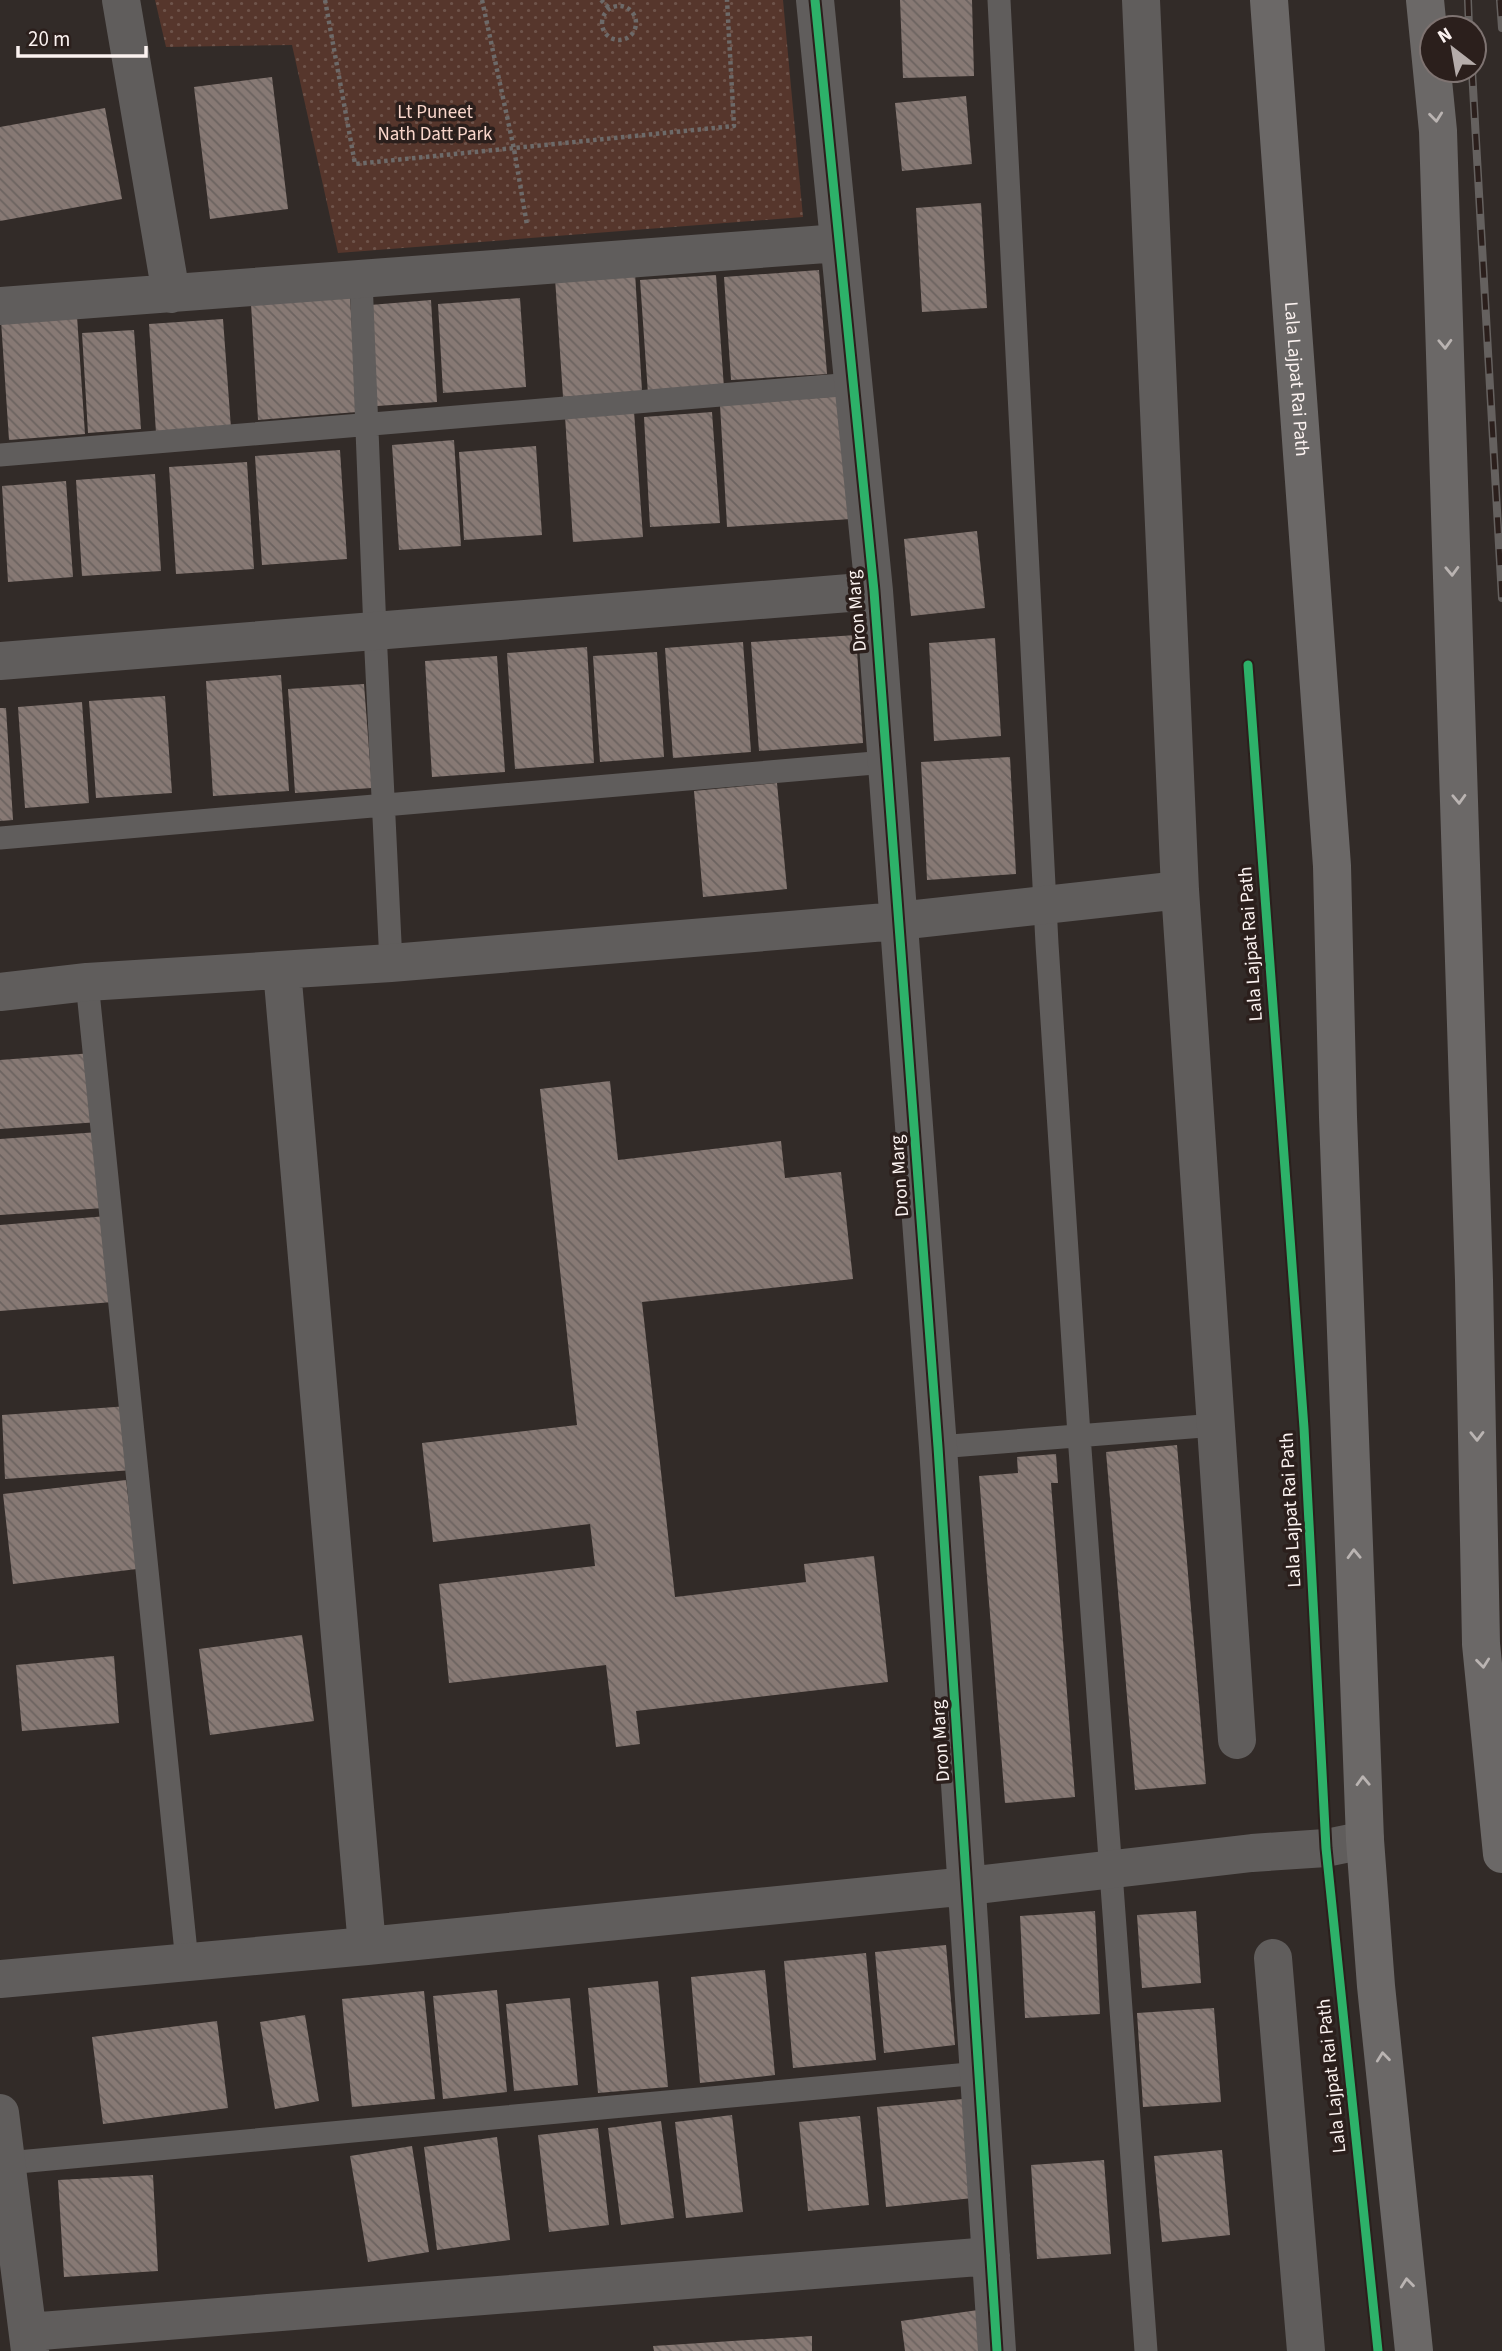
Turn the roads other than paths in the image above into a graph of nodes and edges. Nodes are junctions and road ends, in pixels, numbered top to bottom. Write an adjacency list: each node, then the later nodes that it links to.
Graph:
1 (121, 0): 9 (street)
2 (815, 0): 7 (street, Dron Marg)
3 (999, 0): 21 (lane)
4 (1141, 0): 20 (street)
5 (1269, 0): 31 (main road, Lala Lajpat Rai Path, one-way to 5)
6 (1425, 0): 32 (main road, one-way to 32)
7 (839, 243): 8 (street); 11 (street, Dron Marg)
8 (360, 279): 9 (street); 12 (lane)
9 (171, 294): 10 (street)
10 (0, 306)
11 (853, 384): 12 (lane); 14 (street, Dron Marg)
12 (368, 425): 13 (lane); 15 (lane)
13 (0, 455)
14 (874, 591): 15 (street); 17 (street, Dron Marg)
15 (374, 631): 16 (street); 18 (lane)
16 (0, 661)
17 (886, 762): 18 (lane); 22 (street, Dron Marg)
18 (383, 806): 19 (lane); 23 (lane)
19 (0, 838)
20 (1180, 890): 21 (street); 27 (street)
21 (1045, 904): 22 (street); 28 (lane)
22 (898, 921): 23 (street); 29 (street, Dron Marg)
23 (391, 963): 24 (street)
24 (282, 970): 25 (street); 35 (street)
25 (86, 982): 26 (street); 37 (lane)
26 (0, 992)
27 (1216, 1425): 28 (lane); 30 (street)
28 (1079, 1435): 29 (lane); 33 (lane)
29 (938, 1447): 34 (street, Dron Marg)
30 (1237, 1740)
31 (1365, 1840): 33 (street); 47 (main road, Lala Lajpat Rai Path, one-way to 31)
32 (1502, 1854)
33 (1110, 1869): 34 (street); 45 (lane)
34 (968, 1886): 35 (street); 39 (street, Dron Marg)
35 (367, 1946): 37 (street)
36 (1273, 1958): 46 (street)
37 (187, 1962): 38 (street)
38 (0, 1979)
39 (980, 2073): 41 (lane); 42 (street, Dron Marg)
40 (0, 2113): 41 (street)
41 (7, 2163): 43 (street)
42 (991, 2256): 43 (street); 44 (street, Dron Marg)
43 (29, 2342)
44 (997, 2351)
45 (1146, 2351)
46 (1306, 2351)
47 (1414, 2351)

